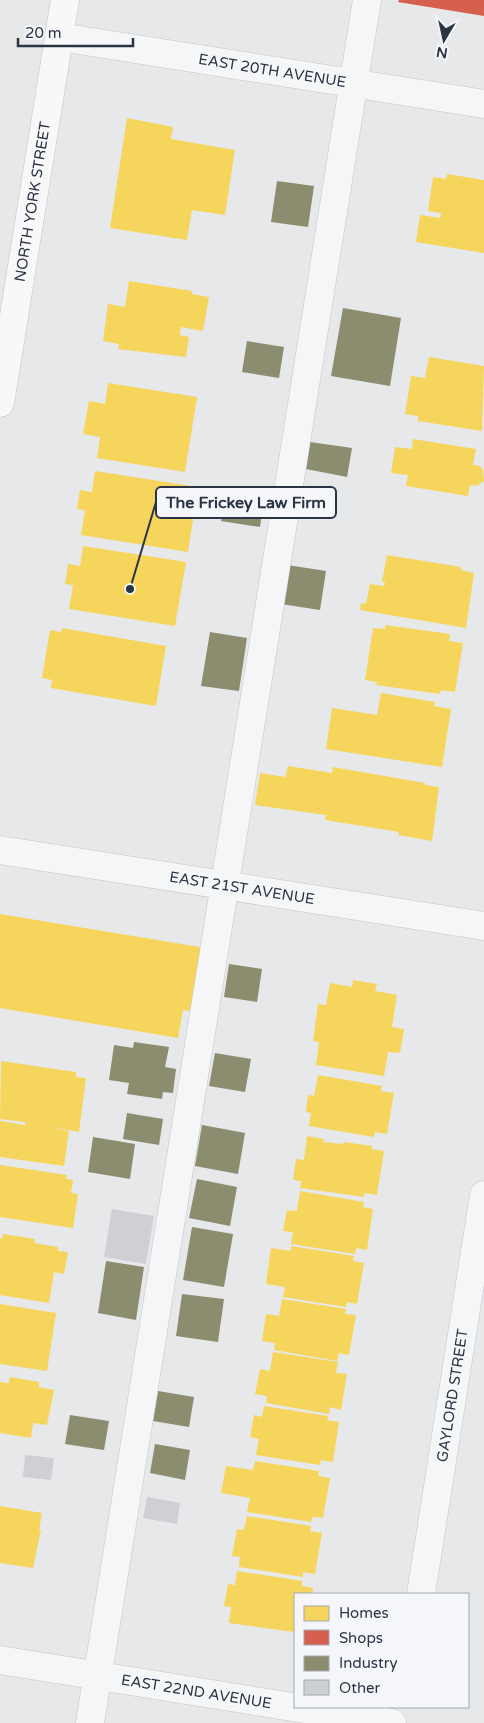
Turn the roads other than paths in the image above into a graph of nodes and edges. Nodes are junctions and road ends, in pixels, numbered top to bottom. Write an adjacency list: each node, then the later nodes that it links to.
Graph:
1 (65, 0): 3 (main road, NORTH YORK STREET)
2 (367, 0): 4 (street)
3 (60, 37): 4 (street, EAST 20TH AVENUE); 6 (main road, NORTH YORK STREET)
4 (354, 84): 5 (street, EAST 20TH AVENUE); 8 (street)
5 (484, 104)
6 (0, 403)
7 (0, 850): 8 (street, EAST 21ST AVENUE)
8 (226, 885): 9 (street, EAST 21ST AVENUE); 13 (street)
9 (484, 926)
10 (484, 1195): 11 (street, GAYLORD STREET)
11 (421, 1593)
12 (0, 1660): 13 (street, EAST 22ND AVENUE)
13 (98, 1676): 14 (street, EAST 22ND AVENUE); 17 (street)
14 (294, 1707)
15 (298, 1708): 18 (street, EAST 22ND AVENUE)
16 (404, 1708): 19 (street)
17 (90, 1723)
18 (392, 1723)
19 (401, 1723)

